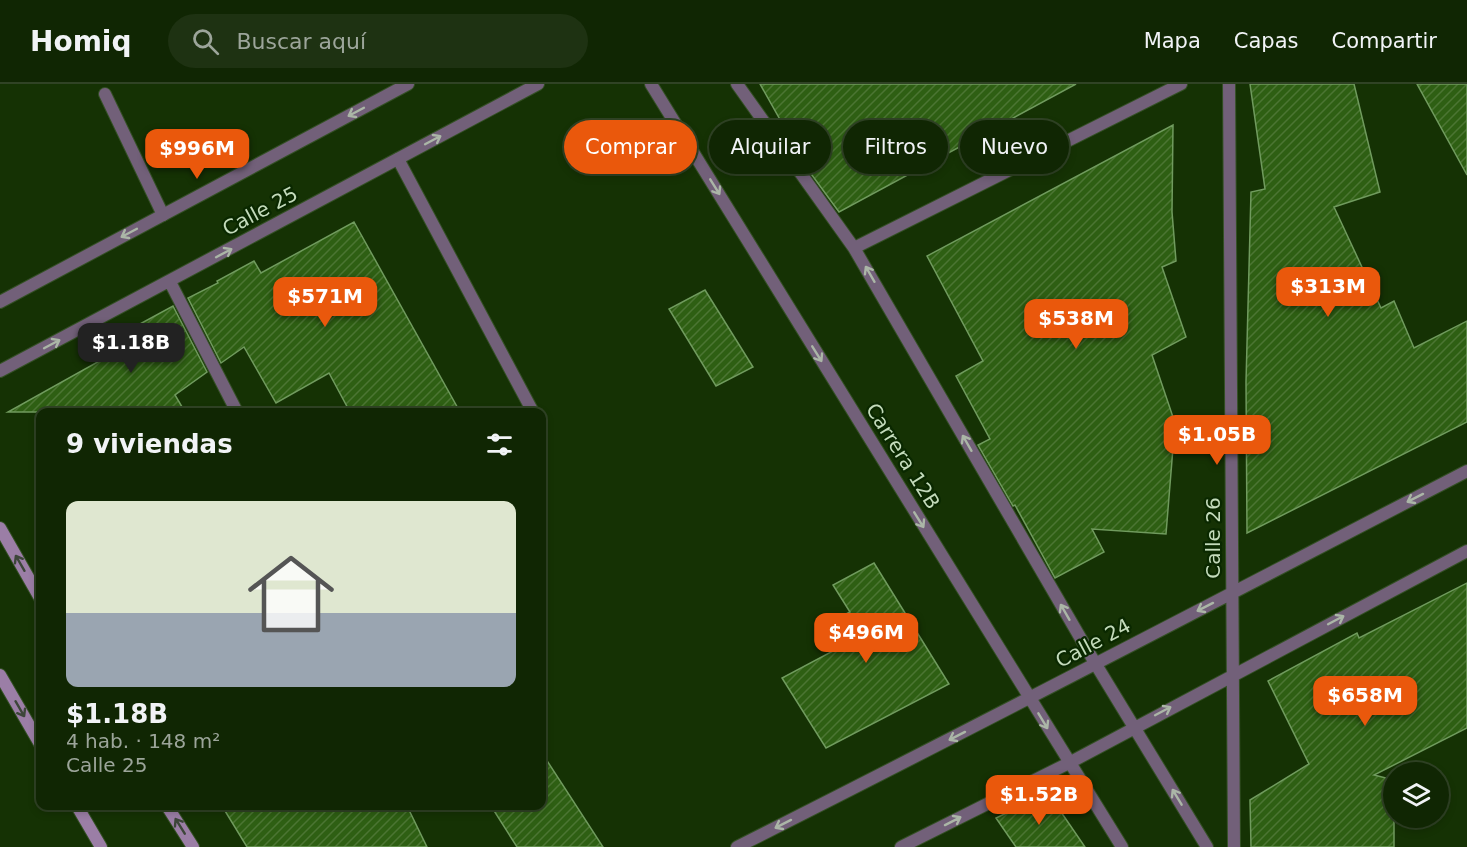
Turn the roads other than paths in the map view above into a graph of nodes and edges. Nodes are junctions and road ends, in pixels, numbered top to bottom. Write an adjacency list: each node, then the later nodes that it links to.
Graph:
1 (408, 84): 9 (street, one-way to 9)
2 (538, 84): 8 (street, Calle 25, one-way to 2)
3 (651, 84): 24 (street, Carrera 12B, one-way to 24)
4 (737, 84): 10 (street)
5 (1180, 84): 10 (street)
6 (1229, 84): 20 (street, Calle 26)
7 (105, 93): 9 (street)
8 (398, 159): 11 (street, Calle 25, one-way to 8); 15 (street)
9 (163, 215): 12 (street, one-way to 12)
10 (854, 248): 21 (street, one-way to 10)
11 (170, 282): 13 (street, Calle 25, one-way to 11); 14 (street)
12 (0, 302)
13 (0, 371)
14 (235, 408)
15 (530, 408)
16 (1467, 471): 20 (street, Calle 24, one-way to 20)
17 (0, 528): 19 (main road, one-way to 17)
18 (1467, 551): 23 (street, one-way to 18)
19 (36, 591)
20 (1232, 593): 21 (street, Calle 24, one-way to 21); 23 (street, Calle 26)
21 (1095, 663): 24 (street, Calle 24); 25 (street)
22 (0, 675): 26 (main road, one-way to 26)
23 (1232, 675): 25 (street, one-way to 23); 36 (street, Calle 26)
24 (1030, 699): 27 (street, Carrera 12B, one-way to 27); 32 (street, Calle 24, one-way to 32)
25 (1135, 726): 27 (street); 35 (street, one-way to 25)
26 (36, 737)
27 (1069, 763): 33 (street, one-way to 27); 34 (street, Carrera 12B)
28 (79, 810): 30 (main road)
29 (170, 810): 31 (main road, one-way to 29)
30 (101, 847)
31 (194, 847)
32 (737, 847)
33 (901, 847)
34 (1122, 847)
35 (1207, 847)
36 (1234, 847)

